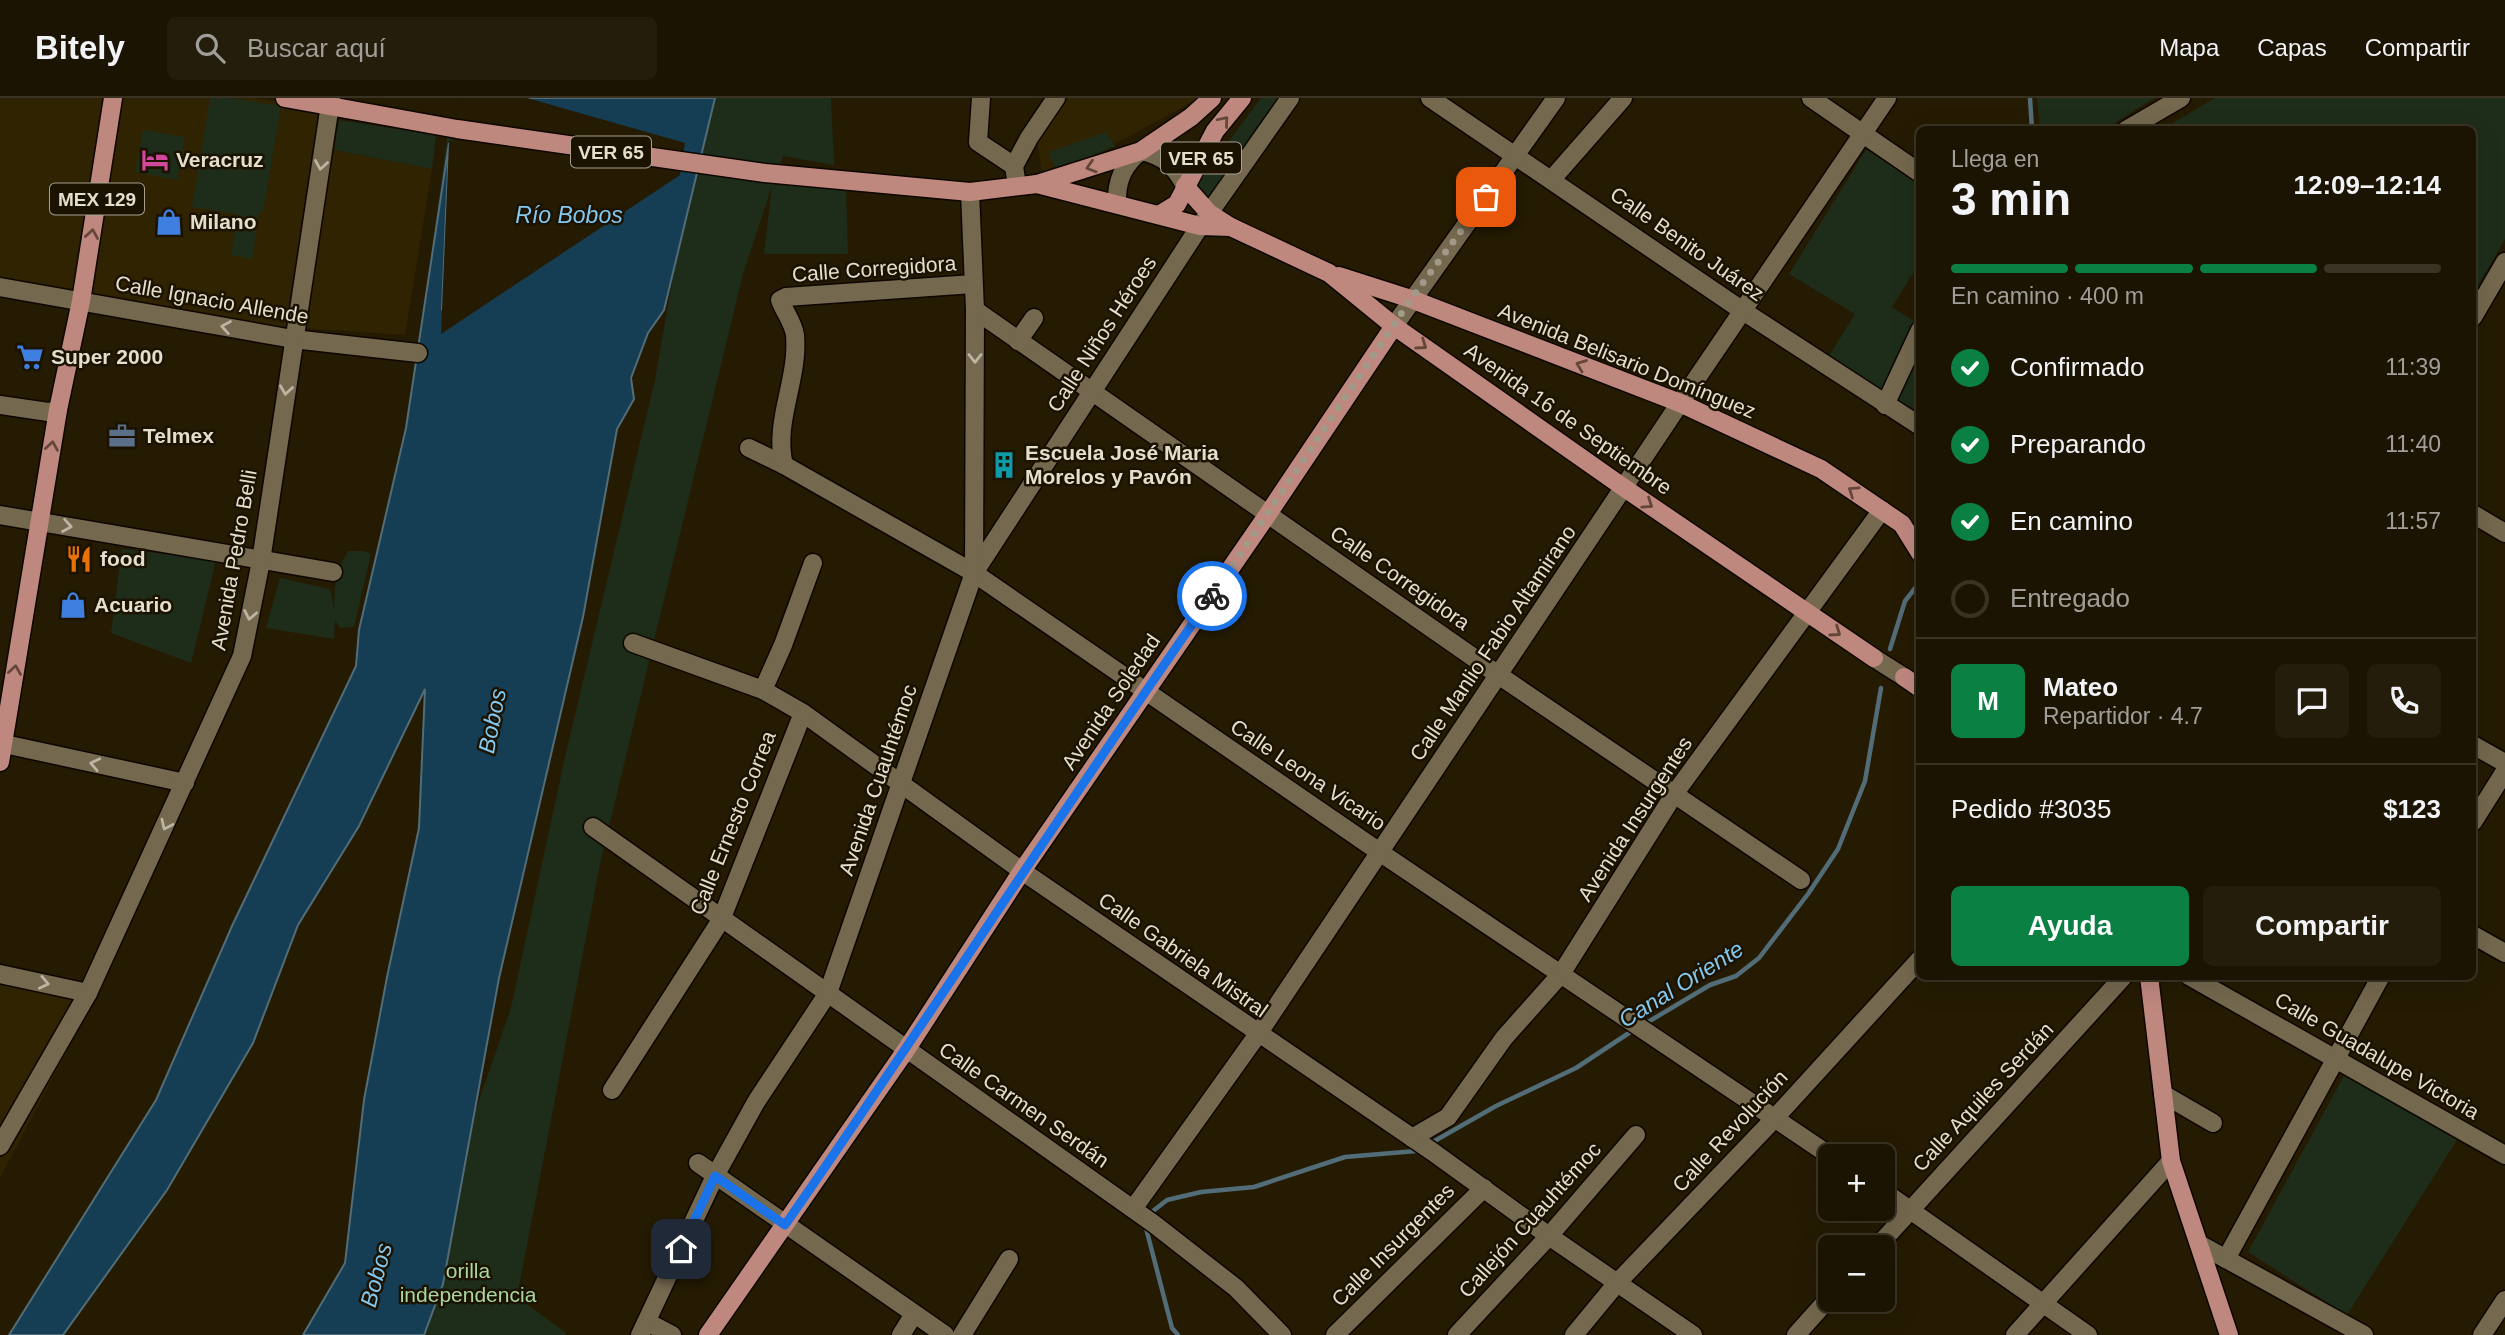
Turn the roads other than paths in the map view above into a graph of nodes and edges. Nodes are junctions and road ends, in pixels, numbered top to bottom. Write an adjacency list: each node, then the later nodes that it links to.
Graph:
1 (113, 98): 34 (main road, MEX 129, one-way to 1)
2 (285, 98): 14 (main road, VER 65)
3 (981, 98): 19 (street)
4 (1056, 98): 19 (street)
5 (1212, 98): 17 (main road, VER 65)
6 (1242, 98): 24 (main road, VER 65, one-way to 6)
7 (1290, 98): 28 (street, Calle Niños Héroes)
8 (1430, 98): 18 (street, Calle Benito Juárez)
9 (1556, 98): 18 (street, Avenida Soledad)
10 (1623, 98): 21 (street)
11 (1811, 98): 16 (street)
12 (1887, 98): 16 (street, Calle Manlio Fabio Altamirano)
13 (2181, 98): 15 (street)
14 (331, 102): 25 (main road, VER 65); 40 (street, Avenida Pedro Belli, one-way to 40)
15 (2133, 126)
16 (1862, 133): 20 (street); 36 (street, Calle Manlio Fabio Altamirano)
17 (1141, 151): 22 (main road, VER 65, one-way to 22); 24 (street); 26 (street)
18 (1517, 156): 21 (street, Calle Benito Juárez); 33 (street, Avenida Soledad)
19 (1014, 166): 23 (street)
20 (1916, 170)
21 (1552, 179): 36 (street, Calle Benito Juárez)
22 (1037, 184): 23 (main road, VER 65); 26 (main road, Avenida 16 de Septiembre)
23 (1017, 186): 25 (main road, VER 65)
24 (1185, 186): 27 (main road, VER 65); 28 (main road, Avenida 16 de Septiembre)
25 (970, 192): 31 (street, Avenida Cuauhtémoc)
26 (1117, 204): 27 (main road, Avenida 16 de Septiembre)
27 (1159, 215): 28 (main road, Avenida 16 de Septiembre)
28 (1204, 219): 30 (main road, Avenida 16 de Septiembre); 44 (street, Calle Niños Héroes)
29 (2505, 262): 37 (street)
30 (1329, 273): 33 (main road, Avenida Belisario Domínguez); 39 (main road, Avenida 16 de Septiembre)
31 (973, 284): 35 (street, Avenida Cuauhtémoc); 51 (street, Calle Corregidora)
32 (0, 287): 34 (street, Calle Ignacio Allende)
33 (1411, 299): 39 (street, Avenida Soledad); 45 (main road, Avenida Belisario Domínguez, one-way to 33)
34 (80, 301): 40 (street, Calle Ignacio Allende, one-way to 34); 48 (main road, MEX 129)
35 (975, 310): 42 (street, Calle Corregidora); 63 (street, Avenida Cuauhtémoc, one-way to 63)
36 (1743, 311): 45 (street, Calle Manlio Fabio Altamirano); 47 (street, Calle Benito Juárez)
37 (2476, 312)
38 (1034, 318): 42 (street)
39 (1394, 326): 52 (main road, Avenida 16 de Septiembre, one-way to 52); 54 (main road, Avenida Soledad)
40 (293, 339): 43 (street, Calle Ignacio Allende); 60 (street, Avenida Pedro Belli, one-way to 60)
41 (1916, 339): 47 (street)
42 (1018, 341): 44 (street, Calle Corregidora)
43 (418, 353)
44 (1091, 393): 54 (street, Calle Corregidora); 63 (street, Calle Niños Héroes)
45 (1680, 403): 52 (street, Calle Manlio Fabio Altamirano); 53 (main road, Avenida Belisario Domínguez, one-way to 45)
46 (0, 405): 48 (street)
47 (1885, 405): 49 (street, Calle Benito Juárez)
48 (58, 410): 57 (main road, MEX 129, one-way to 48)
49 (1916, 424)
50 (749, 448): 51 (street, Calle Leona Vicario)
51 (784, 465): 63 (street, Calle Leona Vicario)
52 (1623, 487): 64 (main road, Avenida 16 de Septiembre, one-way to 64); 67 (street, Calle Manlio Fabio Altamirano)
53 (1882, 510): 59 (main road, Avenida Belisario Domínguez); 64 (street, Avenida Insurgentes)
54 (1268, 514): 67 (street, Calle Corregidora); 71 (main road, Avenida Soledad)
55 (0, 515): 57 (street)
56 (2476, 516): 58 (street)
57 (39, 522): 60 (street, one-way to 60); 73 (main road, MEX 129, one-way to 57)
58 (2505, 533)
59 (1916, 547)
60 (261, 561): 62 (street); 78 (street, Avenida Pedro Belli, one-way to 78)
61 (813, 563): 70 (street)
62 (333, 572)
63 (974, 573): 71 (street, Calle Leona Vicario); 79 (street, Avenida Cuauhtémoc)
64 (1808, 612): 66 (main road, Avenida 16 de Septiembre, one-way to 66); 80 (street, Avenida Insurgentes)
65 (633, 643): 70 (street, Calle Gabriela Mistral)
66 (1874, 657): 68 (street)
67 (1500, 676): 80 (street, Calle Corregidora); 83 (street, Calle Manlio Fabio Altamirano)
68 (1903, 677): 69 (main road)
69 (1916, 685)
70 (763, 690): 72 (street, Calle Gabriela Mistral)
71 (1145, 691): 83 (street, Calle Leona Vicario); 84 (main road, Avenida Soledad)
72 (803, 713): 79 (street, Calle Gabriela Mistral); 86 (street, Calle Ernesto Correa)
73 (1, 743): 75 (main road, MEX 129); 78 (street, one-way to 73)
74 (2476, 747): 76 (street)
75 (0, 762)
76 (2505, 763)
77 (2505, 771): 81 (street)
78 (185, 783): 96 (street, Avenida Pedro Belli, one-way to 96)
79 (900, 783): 84 (street, Calle Gabriela Mistral); 97 (street, Avenida Cuauhtémoc)
80 (1675, 793): 85 (street, Calle Corregidora); 91 (street, Avenida Insurgentes)
81 (2476, 817)
82 (593, 828): 86 (street, Calle Carmen Serdán)
83 (1381, 853): 91 (street, Calle Leona Vicario); 98 (street, Calle Manlio Fabio Altamirano)
84 (1022, 871): 98 (street, Calle Gabriela Mistral); 99 (main road, Avenida Soledad)
85 (1801, 880)
86 (721, 920): 97 (street, Calle Carmen Serdán); 101 (street, Calle Ernesto Correa)
87 (2476, 937): 88 (street)
88 (2505, 953)
89 (1916, 964): 103 (street, Calle Revolución)
90 (0, 974): 96 (street, one-way to 96)
91 (1561, 974): 103 (street, Calle Leona Vicario); 106 (street, Avenida Insurgentes)
92 (2120, 980): 116 (street, Calle Aquiles Serdán)
93 (2149, 980): 102 (main road)
94 (2196, 980): 100 (street, Calle Guadalupe Victoria)
95 (2379, 980): 100 (street)
96 (88, 993): 107 (street, Avenida Pedro Belli)
97 (828, 993): 99 (street, Calle Carmen Serdán); 112 (street, Avenida Cuauhtémoc)
98 (1258, 1034): 106 (street, Calle Gabriela Mistral); 115 (street, Calle Manlio Fabio Altamirano)
99 (906, 1050): 115 (street, Calle Carmen Serdán); 117 (main road, Avenida Soledad)
100 (2336, 1059): 109 (street, Calle Guadalupe Victoria); 122 (street)
101 (612, 1090)
102 (2163, 1094): 104 (street); 110 (main road)
103 (1774, 1119): 108 (street, Calle Leona Vicario); 123 (street, Calle Revolución)
104 (2213, 1123)
105 (1636, 1135): 119 (street, Callejón Cuauhtémoc)
106 (1412, 1138): 113 (street, Calle Gabriela Mistral)
107 (0, 1146)
108 (1818, 1148)
109 (2505, 1155)
110 (2171, 1161): 120 (main road); 125 (street)
111 (698, 1163): 112 (street)
112 (715, 1176): 117 (street); 128 (street, Avenida Cuauhtémoc)
113 (1483, 1188): 119 (street, Calle Gabriela Mistral); 135 (street, Calle Insurgentes)
114 (1895, 1199): 116 (street)
115 (1133, 1209): 134 (street, Calle Carmen Serdán)
116 (1911, 1209): 118 (street, Calle Aquiles Serdán); 125 (street)
117 (785, 1225): 127 (street); 130 (main road, Avenida Soledad)
118 (1887, 1235)
119 (1549, 1236): 123 (street, Calle Gabriela Mistral); 136 (street, Callejón Cuauhtémoc)
120 (2199, 1244): 122 (street); 142 (main road)
121 (1009, 1259): 133 (street)
122 (2226, 1259): 143 (street)
123 (1617, 1283): 137 (street, Calle Revolución); 138 (street, Calle Gabriela Mistral)
124 (2505, 1300): 144 (street)
125 (2044, 1304): 140 (street); 141 (street)
126 (1818, 1311): 139 (street)
127 (914, 1314): 131 (street); 132 (street)
128 (644, 1329): 129 (street)
129 (672, 1335)
130 (708, 1335)
131 (901, 1335)
132 (945, 1335)
133 (962, 1335)
134 (1282, 1335)
135 (1335, 1335)
136 (1457, 1335)
137 (1574, 1335)
138 (1693, 1335)
139 (1797, 1335)
140 (2015, 1335)
141 (2088, 1335)
142 (2229, 1335)
143 (2364, 1335)
144 (2483, 1335)

